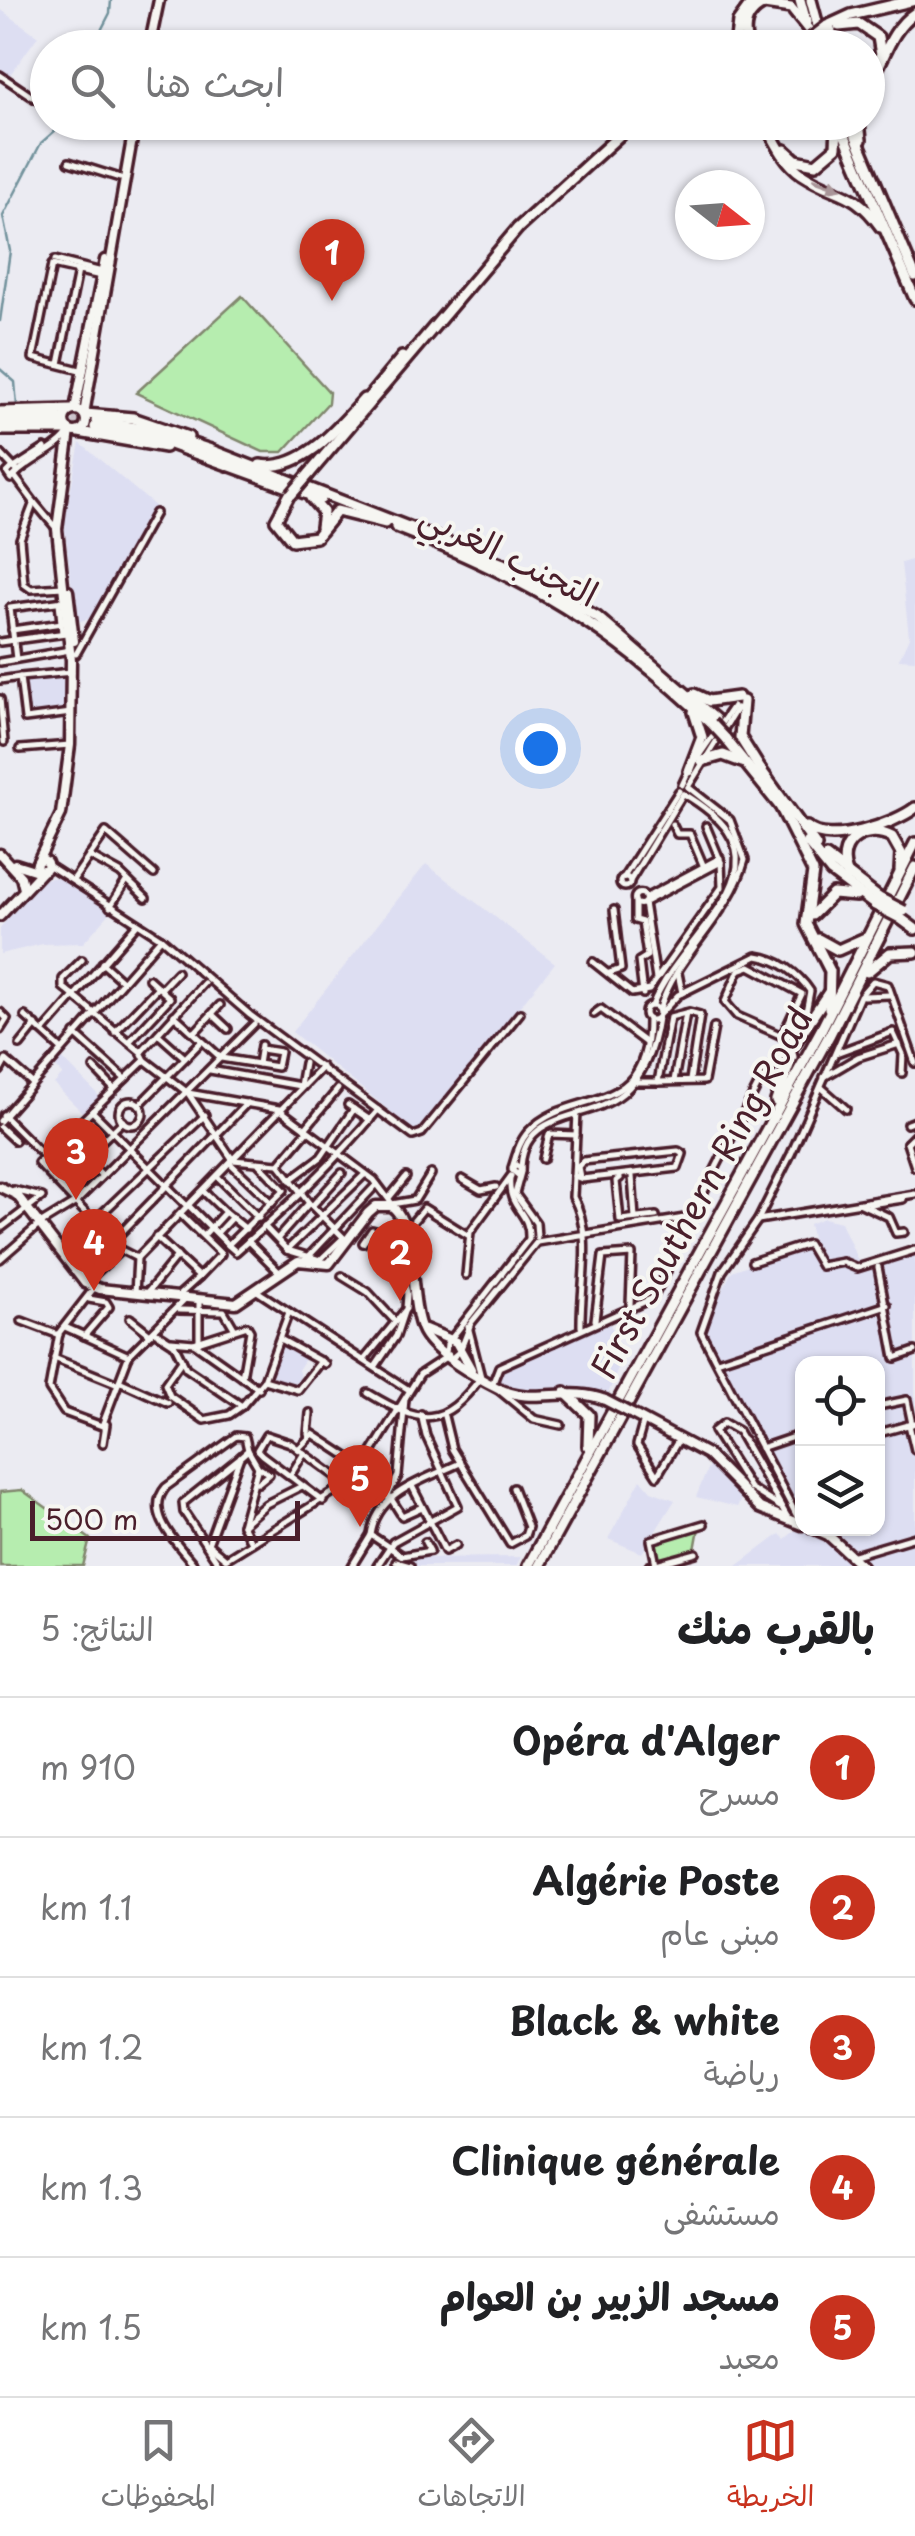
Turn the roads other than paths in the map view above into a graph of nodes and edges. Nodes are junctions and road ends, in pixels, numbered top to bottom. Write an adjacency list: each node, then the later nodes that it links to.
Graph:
1 (156, 0): 11 (main road)
2 (754, 0): 12 (highway)
3 (800, 0): 10 (highway)
4 (812, 0): 14 (highway)
5 (866, 0): 8 (highway)
6 (915, 3): 8 (highway); 9 (highway)
7 (915, 14): 17 (highway)
8 (851, 15): 9 (highway)
9 (832, 28): 15 (highway, bridge); 16 (highway)
10 (808, 29): 13 (highway)
11 (150, 30)
12 (737, 30)
13 (744, 30)
14 (817, 30)
15 (829, 30)
16 (868, 30)
17 (885, 60)
18 (0, 75): 19 (street)
19 (30, 95)
20 (129, 140): 32 (main road)
21 (130, 140): 42 (main road)
22 (604, 140): 41 (highway)
23 (614, 140): 51 (highway)
24 (776, 140): 33 (highway, one-way to 33)
25 (782, 140): 26 (highway)
26 (836, 140)
27 (846, 140): 33 (highway)
28 (857, 140): 31 (highway)
29 (863, 140): 31 (highway)
30 (69, 162): 32 (street)
31 (868, 167): 37 (highway)
32 (120, 178): 36 (main road)
33 (893, 244): 38 (highway)
34 (55, 260): 36 (street)
35 (78, 271): 36 (street); 39 (street); 39 (street)
36 (102, 274): 40 (main road)
37 (915, 276)
38 (915, 299)
39 (59, 364): 40 (street)
40 (84, 370): 43 (main road)
41 (387, 375): 49 (highway); 51 (highway)
42 (87, 403): 43 (main road); 45 (main road)
43 (78, 412): 44 (highway); 45 (highway); 46 (main road); 46 (main road)
44 (0, 421): 46 (highway); 46 (highway)
45 (97, 421): 47 (highway, التجنب الغربي); 47 (highway)
46 (68, 430): 47 (highway); 50 (street); 57 (main road); 65 (main road)
47 (207, 453): 49 (highway, التجنب الغربي); 53 (highway, التجنب الغربي)
48 (0, 454): 50 (street)
49 (224, 455): 71 (highway, التجنب الغربي)
50 (12, 473): 52 (street); 54 (street)
51 (308, 473): 53 (highway, bridge)
52 (0, 484)
53 (290, 492): 53 (highway); 56 (highway, التجنب الغربي); 56 (highway)
54 (34, 502): 57 (street); 58 (street)
55 (155, 513): 65 (street)
56 (385, 523): 73 (highway, التجنب الغربي)
57 (57, 529): 58 (main road)
58 (63, 587): 59 (main road)
59 (61, 602): 60 (street); 61 (street); 62 (main road)
60 (62, 623): 61 (street); 62 (street)
61 (12, 630): 63 (street)
62 (65, 633): 63 (street); 65 (main road)
63 (12, 641): 64 (street); 66 (street)
64 (0, 642)
65 (73, 652): 66 (street); 68 (main road); 97 (main road)
66 (16, 659): 67 (street)
67 (0, 662)
68 (72, 672): 69 (street); 75 (main road)
69 (20, 678): 70 (street); 77 (street)
70 (0, 680)
71 (676, 681): 74 (highway); 78 (highway, التجنب الغربي)
72 (0, 698): 76 (street)
73 (688, 701): 78 (highway, التجنب الغربي); 84 (highway)
74 (738, 703): 83 (street); 84 (street); 85 (highway)
75 (71, 714): 77 (street); 81 (main road)
76 (1, 720): 80 (street)
77 (25, 720): 79 (street)
78 (713, 721): 85 (highway, التجنب الغربي, bridge)
79 (25, 730)
80 (4, 742)
81 (70, 746): 82 (street); 97 (main road)
82 (20, 749)
83 (702, 761): 85 (highway); 86 (street)
84 (689, 771): 86 (street)
85 (759, 772): 87 (highway, التجنب الغربي)
86 (684, 790): 106 (street); 119 (street); 134 (street)
87 (782, 803): 88 (highway); 100 (highway, التجنب الغربي); 104 (highway, التجنب الغربي); 126 (highway)
88 (915, 808)
89 (672, 824): 95 (street)
90 (706, 826): 94 (street)
91 (915, 843): 103 (highway, First Southern Ring Road)
92 (0, 852): 97 (main road); 97 (main road)
93 (89, 856): 98 (street); 101 (street); 102 (street)
94 (721, 860): 95 (street); 106 (street); 123 (street)
95 (704, 866): 106 (street)
96 (915, 867): 109 (highway, First Southern Ring Road)
97 (37, 872): 101 (street); 110 (main road)
98 (154, 874)
99 (915, 878): 109 (highway)
100 (850, 879): 103 (highway); 109 (highway, التجنب الغربي)
101 (72, 880): 107 (street)
102 (127, 880): 105 (street); 107 (street)
103 (897, 882): 109 (highway, First Southern Ring Road)
104 (860, 897): 109 (highway, التجنب الغربي); 109 (highway)
105 (146, 898)
106 (640, 899): 123 (street); 128 (street)
107 (110, 907): 112 (street)
108 (614, 910): 121 (street)
109 (889, 910): 111 (highway, التجنب الغربي); 113 (highway); 154 (highway, First Southern Ring Road)
110 (0, 916)
111 (915, 917)
112 (137, 924): 114 (street); 118 (street)
113 (915, 927)
114 (161, 938): 124 (street); 177 (street)
115 (915, 952): 154 (highway)
116 (82, 960): 131 (street)
117 (593, 962): 121 (street)
118 (102, 963): 124 (street); 131 (street)
119 (679, 968): 129 (street); 142 (street)
120 (177, 972): 127 (street)
121 (607, 974): 128 (street)
122 (150, 979): 127 (street)
123 (656, 980): 128 (street)
124 (122, 981): 138 (street)
125 (204, 983): 141 (street)
126 (832, 984): 154 (highway); 167 (highway)
127 (160, 988): 156 (street); 162 (street)
128 (644, 994)
129 (682, 994): 142 (street); 146 (street)
130 (860, 996): 132 (street); 132 (street); 169 (street)
131 (74, 997): 138 (street); 155 (street)
132 (892, 997): 160 (street)
133 (220, 1005): 139 (street)
134 (652, 1006): 142 (street); 145 (street)
135 (0, 1012): 152 (street)
136 (520, 1013): 202 (street)
137 (686, 1013): 147 (street); 185 (street); 187 (street)
138 (94, 1014): 156 (street); 158 (street)
139 (212, 1014): 151 (street); 157 (street)
140 (594, 1014): 163 (street)
141 (174, 1015): 157 (street); 159 (street)
142 (659, 1015): 145 (street); 147 (street); 186 (street)
143 (25, 1016): 149 (street)
144 (794, 1016): 144 (street); 146 (street)
145 (648, 1018): 163 (street)
146 (806, 1020): 167 (street)
147 (668, 1022): 189 (street)
148 (254, 1024): 171 (street)
149 (36, 1025): 155 (street); 164 (street)
150 (714, 1027): 185 (street)
151 (228, 1029)
152 (0, 1030)
153 (915, 1030): 160 (street)
154 (826, 1031): 212 (highway, First Southern Ring Road); 414 (highway, First Southern Ring Road)
155 (43, 1032): 166 (street)
156 (116, 1032): 162 (street)
157 (194, 1033): 161 (street)
158 (75, 1034): 166 (street); 184 (street)
159 (158, 1034): 168 (street); 170 (street)
160 (904, 1034): 174 (street)
161 (202, 1040): 170 (street); 171 (street)
162 (129, 1042): 168 (street)
163 (646, 1043): 234 (street)
164 (20, 1044)
165 (899, 1044): 169 (street); 176 (street); 181 (street)
166 (61, 1049): 188 (street)
167 (789, 1049): 212 (highway); 271 (street)
168 (141, 1052): 172 (street)
169 (835, 1054): 176 (street); 183 (street)
170 (185, 1058): 182 (street)
171 (221, 1058): 175 (street); 179 (street)
172 (144, 1060): 182 (street); 184 (street)
173 (304, 1063): 190 (street)
174 (915, 1063)
175 (258, 1064): 175 (street)
176 (846, 1064): 183 (street)
177 (322, 1067): 190 (street); 202 (street)
178 (94, 1068): 193 (street)
179 (210, 1070): 190 (street); 194 (street)
180 (0, 1071): 188 (street)
181 (902, 1074)
182 (166, 1078): 194 (street); 198 (street)
183 (823, 1078): 191 (street)
184 (124, 1079): 193 (street)
185 (690, 1080): 187 (street)
186 (635, 1081): 189 (street); 204 (street)
187 (674, 1081): 189 (street)
188 (31, 1082): 209 (street)
189 (658, 1082)
190 (300, 1086): 200 (street)
191 (822, 1088): 201 (street); 269 (street)
192 (338, 1089): 195 (street)
193 (112, 1091): 197 (street); 203 (street)
194 (188, 1093): 196 (street); 205 (street); 216 (street)
195 (330, 1099): 199 (street); 206 (street)
196 (247, 1104): 200 (street); 219 (street)
197 (123, 1105): 198 (street); 210 (street)
198 (139, 1105): 207 (street)
199 (348, 1107): 208 (street); 223 (street)
200 (279, 1109): 215 (street); 229 (street)
201 (846, 1109)
202 (378, 1110): 208 (street)
203 (92, 1111): 217 (street); 220 (street)
204 (577, 1114): 218 (street); 235 (street)
205 (205, 1115): 219 (street); 233 (street)
206 (316, 1117): 214 (street); 215 (street)
207 (138, 1120): 210 (street); 216 (street)
208 (370, 1120): 225 (street)
209 (1, 1121): 222 (street); 226 (street)
210 (123, 1121): 217 (street)
211 (915, 1121): 213 (street)
212 (768, 1123): 374 (highway, First Southern Ring Road)
213 (907, 1124)
214 (326, 1125)
215 (306, 1130): 223 (street); 231 (street)
216 (148, 1131): 224 (street)
217 (113, 1132): 224 (street); 227 (street)
218 (576, 1135): 228 (street); 243 (street)
219 (218, 1136): 229 (street); 250 (street)
220 (65, 1138): 226 (street); 227 (street)
221 (915, 1138): 232 (street)
222 (15, 1142)
223 (329, 1148): 225 (street); 247 (street)
224 (130, 1149): 233 (street); 240 (street)
225 (340, 1156): 238 (street); 254 (street)
226 (45, 1158): 256 (street)
227 (86, 1158): 240 (street); 245 (street)
228 (543, 1159)
229 (231, 1162): 230 (street); 241 (street); 257 (street)
230 (258, 1164): 231 (street); 257 (street)
231 (279, 1164): 247 (street)
232 (915, 1167)
233 (150, 1168): 250 (street); 270 (street)
234 (512, 1171): 235 (street); 251 (street); 285 (street)
235 (521, 1171): 286 (street)
236 (673, 1172): 244 (street)
237 (342, 1174): 258 (street)
238 (364, 1174): 248 (street); 265 (street)
239 (431, 1174): 260 (street)
240 (102, 1175): 256 (street)
241 (217, 1176): 253 (street); 268 (street)
242 (406, 1176): 260 (street)
243 (577, 1176): 243 (street); 279 (street)
244 (632, 1176): 271 (street); 271 (street)
245 (64, 1177)
246 (462, 1179): 251 (street)
247 (290, 1180): 254 (street)
248 (377, 1184): 260 (street); 276 (street)
249 (0, 1187): 252 (main road)
250 (168, 1187): 261 (street); 287 (street)
251 (498, 1187): 282 (street)
252 (11, 1190): 262 (main road); 262 (street)
253 (203, 1190): 261 (street); 263 (street)
254 (299, 1190): 258 (street); 273 (street)
255 (915, 1196): 259 (street)
256 (76, 1202): 270 (street); 272 (street)
257 (272, 1204): 268 (street)
258 (310, 1204): 265 (street); 284 (street)
259 (864, 1204): 269 (street); 280 (street)
260 (393, 1205): 278 (main road); 288 (main road)
261 (188, 1206): 264 (street); 277 (street)
262 (27, 1207): 272 (main road); 274 (street)
263 (225, 1212): 267 (street); 277 (street)
264 (180, 1214): 281 (street); 283 (street)
265 (322, 1216): 276 (street); 293 (street)
266 (656, 1216): 271 (street)
267 (232, 1217): 275 (street); 277 (street)
268 (258, 1218): 275 (street)
269 (758, 1220): 341 (street)
270 (94, 1221): 287 (street)
271 (635, 1222): 279 (street)
272 (40, 1224): 298 (street); 306 (main road)
273 (264, 1226): 284 (street); 289 (street)
274 (0, 1229)
275 (246, 1229): 291 (street)
276 (334, 1229): 288 (street); 296 (street)
277 (213, 1230): 281 (street); 291 (street)
278 (405, 1232): 282 (street); 321 (main road)
279 (585, 1232): 286 (street); 324 (street)
280 (904, 1232)
281 (204, 1235): 305 (street)
282 (469, 1236): 303 (street)
283 (156, 1238): 295 (street); 297 (street)
284 (277, 1238): 293 (street)
285 (529, 1238): 286 (street); 331 (street)
286 (538, 1238): 322 (street)
287 (113, 1240): 292 (street)
288 (346, 1240): 296 (street); 302 (main road)
289 (248, 1241): 291 (street); 302 (street)
290 (364, 1243): 315 (street)
291 (228, 1246)
292 (121, 1250): 297 (street); 306 (street)
293 (288, 1250): 296 (street)
294 (915, 1250): 299 (street)
295 (177, 1256): 305 (street); 309 (street)
296 (309, 1256)
297 (138, 1258): 308 (street)
298 (0, 1259)
299 (752, 1262)
300 (878, 1267): 313 (street)
301 (667, 1271): 314 (street)
302 (280, 1273): 307 (main road)
303 (466, 1275)
304 (342, 1276): 318 (street)
305 (199, 1278): 311 (street)
306 (89, 1286): 308 (main road); 310 (street)
307 (257, 1291): 312 (main road); 317 (street)
308 (135, 1293): 309 (main road)
309 (146, 1294): 311 (main road)
310 (87, 1299): 323 (street); 329 (street)
311 (180, 1299): 312 (main road); 327 (street)
312 (198, 1305): 316 (street); 326 (street); 333 (street)
313 (886, 1305): 335 (street); 341 (street)
314 (630, 1306): 319 (street); 319 (street)
315 (406, 1309): 318 (street); 342 (street)
316 (179, 1310)
317 (288, 1312): 330 (street); 340 (street)
318 (394, 1320): 340 (street)
319 (596, 1320): 324 (street)
320 (22, 1321): 328 (street)
321 (421, 1326): 331 (main road); 336 (main road)
322 (468, 1326): 334 (street); 343 (street)
323 (66, 1327): 328 (street); 329 (street)
324 (580, 1327): 347 (street)
325 (126, 1328): 327 (street)
326 (234, 1328): 333 (street); 344 (street)
327 (152, 1333): 332 (street); 337 (street)
328 (58, 1335): 339 (street)
329 (84, 1336): 337 (street)
330 (278, 1338): 345 (street); 345 (street)
331 (451, 1340): 334 (main road); 336 (street)
332 (170, 1341): 333 (street); 338 (street)
333 (194, 1342): 338 (street); 344 (street)
334 (461, 1348): 336 (street); 343 (main road)
335 (915, 1351)
336 (449, 1355): 343 (main road); 349 (street)
337 (129, 1356): 346 (street)
338 (181, 1357): 354 (street); 354 (street)
339 (54, 1358): 346 (street); 360 (street)
340 (364, 1360): 342 (street)
341 (717, 1360): 368 (street)
342 (375, 1367): 349 (street)
343 (477, 1374): 347 (main road); 358 (street)
344 (242, 1378): 348 (street)
345 (264, 1380): 348 (street)
346 (118, 1382): 352 (street); 360 (street)
347 (495, 1386): 350 (main road); 362 (street)
348 (258, 1389): 354 (street)
349 (409, 1390): 355 (street)
350 (565, 1392): 359 (main road, bridge); 374 (highway)
351 (368, 1393): 355 (street)
352 (168, 1403)
353 (885, 1405): 361 (street)
354 (242, 1406)
355 (401, 1411): 357 (street); 376 (street); 384 (street)
356 (310, 1412): 364 (street)
357 (421, 1414): 358 (street); 377 (street)
358 (444, 1416): 373 (street)
359 (644, 1420): 366 (main road); 366 (street)
360 (106, 1424): 367 (street)
361 (913, 1424): 363 (street); 370 (street)
362 (561, 1425)
363 (885, 1431)
364 (308, 1434): 371 (street); 376 (street)
365 (795, 1436): 368 (street)
366 (679, 1438): 390 (main road)
367 (103, 1443)
368 (761, 1448): 388 (street)
369 (248, 1450): 372 (street); 375 (street); 409 (street)
370 (915, 1450)
371 (301, 1451): 378 (street); 378 (street); 379 (street)
372 (240, 1457): 399 (street); 399 (street)
373 (460, 1463): 377 (street); 383 (street)
374 (582, 1466): 413 (highway, First Southern Ring Road)
375 (258, 1467): 380 (street); 380 (street)
376 (365, 1468): 379 (street)
377 (443, 1471): 382 (street); 389 (street)
378 (290, 1476): 381 (street)
379 (348, 1484): 385 (street)
380 (255, 1485): 393 (street)
381 (302, 1486): 385 (street); 393 (street)
382 (412, 1486): 384 (street); 386 (street)
383 (513, 1488)
384 (388, 1498): 386 (street); 394 (street)
385 (323, 1501): 397 (street)
386 (422, 1507): 389 (street)
387 (780, 1507): 387 (street); 390 (street)
388 (795, 1512)
389 (431, 1522): 400 (street); 401 (street)
390 (790, 1522): 391 (main road)
391 (795, 1523)
392 (704, 1524): 408 (street)
393 (242, 1525): 397 (street)
394 (370, 1534): 401 (street); 410 (street)
395 (829, 1536): 404 (main road)
396 (915, 1536): 404 (street)
397 (251, 1542): 405 (street)
398 (425, 1542): 403 (street)
399 (208, 1544): 405 (street); 406 (street)
400 (456, 1546)
401 (388, 1548): 403 (street); 411 (street)
402 (696, 1552): 408 (street)
403 (402, 1556): 407 (street)
404 (852, 1556): 415 (main road)
405 (226, 1558): 406 (street)
406 (215, 1564)
407 (395, 1564): 412 (street)
408 (652, 1565)
409 (195, 1566)
410 (352, 1566)
411 (377, 1566)
412 (410, 1566)
413 (528, 1566)
414 (542, 1566)
415 (862, 1566)

